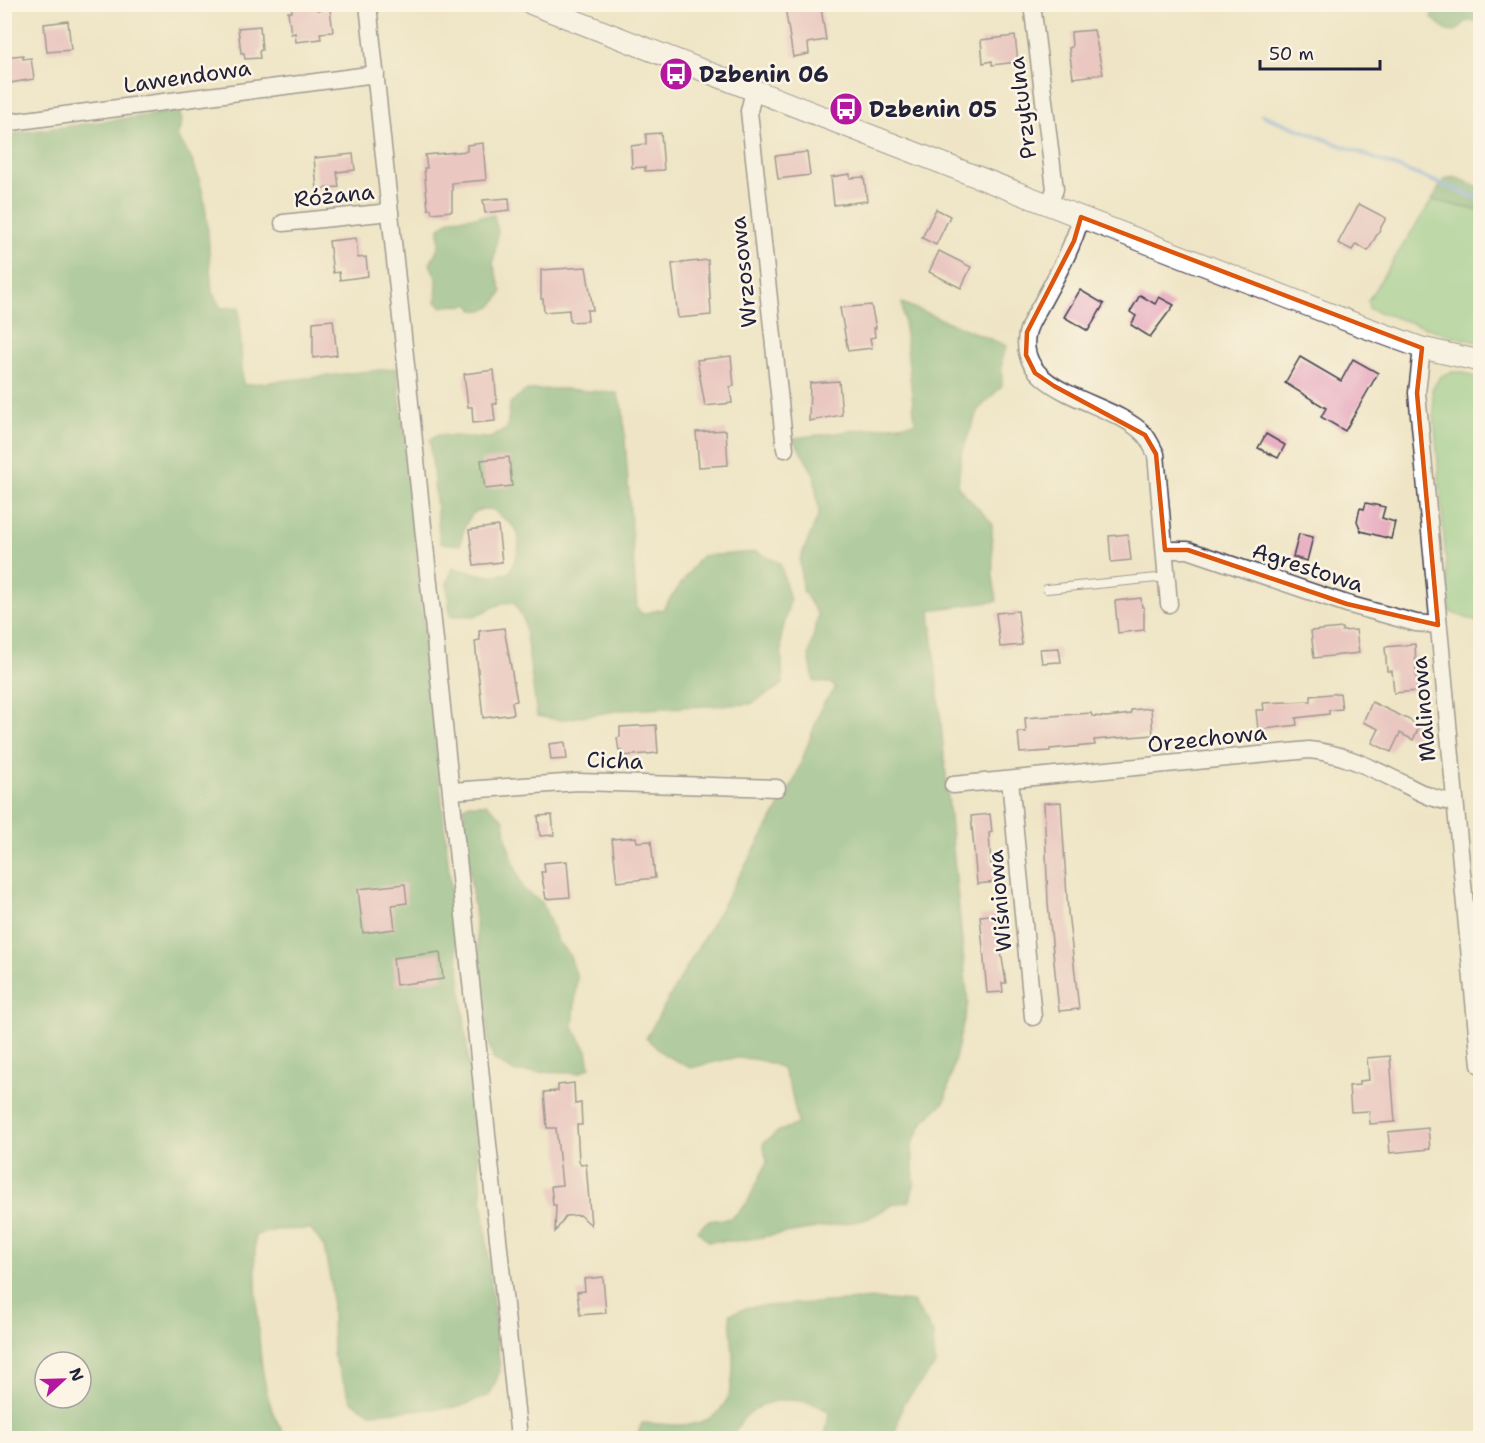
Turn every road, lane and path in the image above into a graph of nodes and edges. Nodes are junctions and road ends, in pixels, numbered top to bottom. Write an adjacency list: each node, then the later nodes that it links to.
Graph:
1 (368, 4): 4 (street)
2 (532, 4): 5 (street)
3 (1032, 4): 7 (street, Przytulna)
4 (376, 74): 6 (street, Lawendowa); 8 (street)
5 (754, 91): 7 (street); 13 (street, Wrzosowa)
6 (4, 123)
7 (1049, 205): 9 (street)
8 (390, 213): 10 (street, Różana); 22 (street)
9 (1081, 217): 11 (street); 14 (street)
10 (283, 223)
11 (1422, 348): 12 (street); 18 (street, Malinowa)
12 (1480, 361)
13 (785, 449)
14 (1166, 550): 15 (street); 18 (street, Agrestowa)
15 (1167, 577): 16 (lane); 17 (street)
16 (1047, 589)
17 (1169, 604)
18 (1438, 625): 23 (street, Malinowa)
19 (1010, 780): 20 (street, Orzechowa); 23 (street, Orzechowa); 24 (street, Wiśniowa)
20 (953, 785)
21 (777, 788): 22 (street, Cicha)
22 (452, 791): 26 (street)
23 (1454, 802): 25 (street, Malinowa)
24 (1033, 1017)
25 (1480, 1065)
26 (519, 1438)

